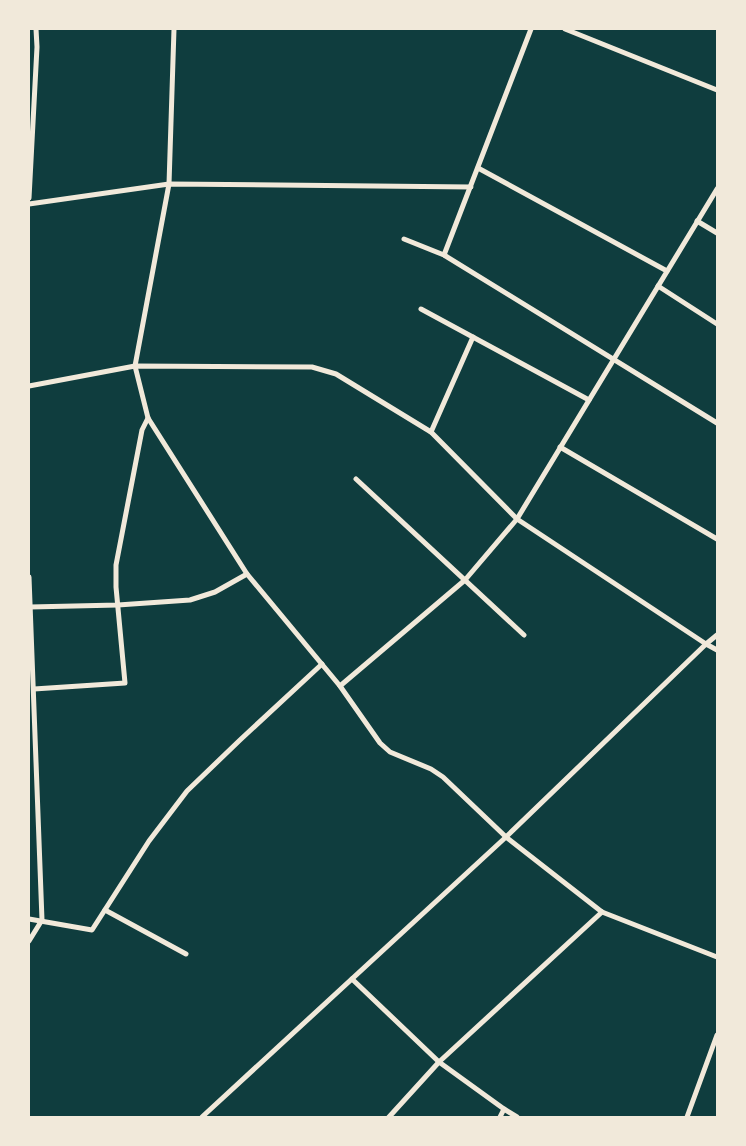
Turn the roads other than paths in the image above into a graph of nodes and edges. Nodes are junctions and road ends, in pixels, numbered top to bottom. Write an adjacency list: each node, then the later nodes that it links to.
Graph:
1 (36, 29): 10 (street)
2 (174, 29): 7 (street)
3 (531, 29): 6 (street)
4 (565, 29): 5 (street)
5 (717, 90)
6 (478, 168): 8 (street); 16 (street)
7 (169, 184): 8 (street); 11 (street); 22 (street)
8 (471, 187): 15 (street)
9 (717, 189): 12 (street)
10 (29, 198)
11 (29, 204)
12 (697, 221): 13 (street); 16 (street)
13 (717, 233)
14 (404, 239): 15 (street)
15 (444, 255): 21 (street)
16 (667, 271): 17 (street)
17 (658, 286): 19 (street); 21 (street)
18 (421, 309): 20 (street)
19 (717, 324)
20 (473, 337): 24 (street); 27 (street)
21 (614, 359): 24 (street); 26 (street)
22 (135, 366): 23 (street); 25 (street); 27 (street)
23 (29, 386)
24 (589, 400): 28 (street)
25 (148, 418): 32 (street); 35 (street)
26 (717, 422)
27 (430, 432): 30 (street)
28 (560, 447): 30 (street); 31 (street)
29 (356, 479): 34 (street)
30 (517, 519): 34 (street); 39 (street)
31 (717, 539)
32 (247, 574): 35 (street); 41 (street)
33 (29, 577): 36 (street)
34 (465, 580): 37 (street); 42 (street)
35 (118, 605): 36 (street); 43 (street)
36 (30, 607): 43 (street)
37 (524, 635)
38 (717, 635): 39 (street)
39 (706, 644): 40 (street); 44 (street)
40 (717, 650)
41 (322, 664): 42 (street); 45 (street)
42 (340, 686): 44 (street)
43 (34, 689): 48 (street)
44 (506, 837): 46 (street); 52 (street)
45 (105, 910): 48 (street); 50 (street)
46 (602, 912): 51 (street); 54 (street)
47 (29, 919): 48 (street)
48 (42, 920): 49 (street)
49 (29, 941)
50 (186, 954)
51 (717, 958)
52 (352, 979): 54 (street); 56 (street)
53 (717, 1035): 60 (street)
54 (439, 1062): 55 (street); 57 (street)
55 (504, 1109): 58 (street); 59 (street)
56 (202, 1117)
57 (390, 1117)
58 (500, 1117)
59 (517, 1117)
60 (688, 1117)

